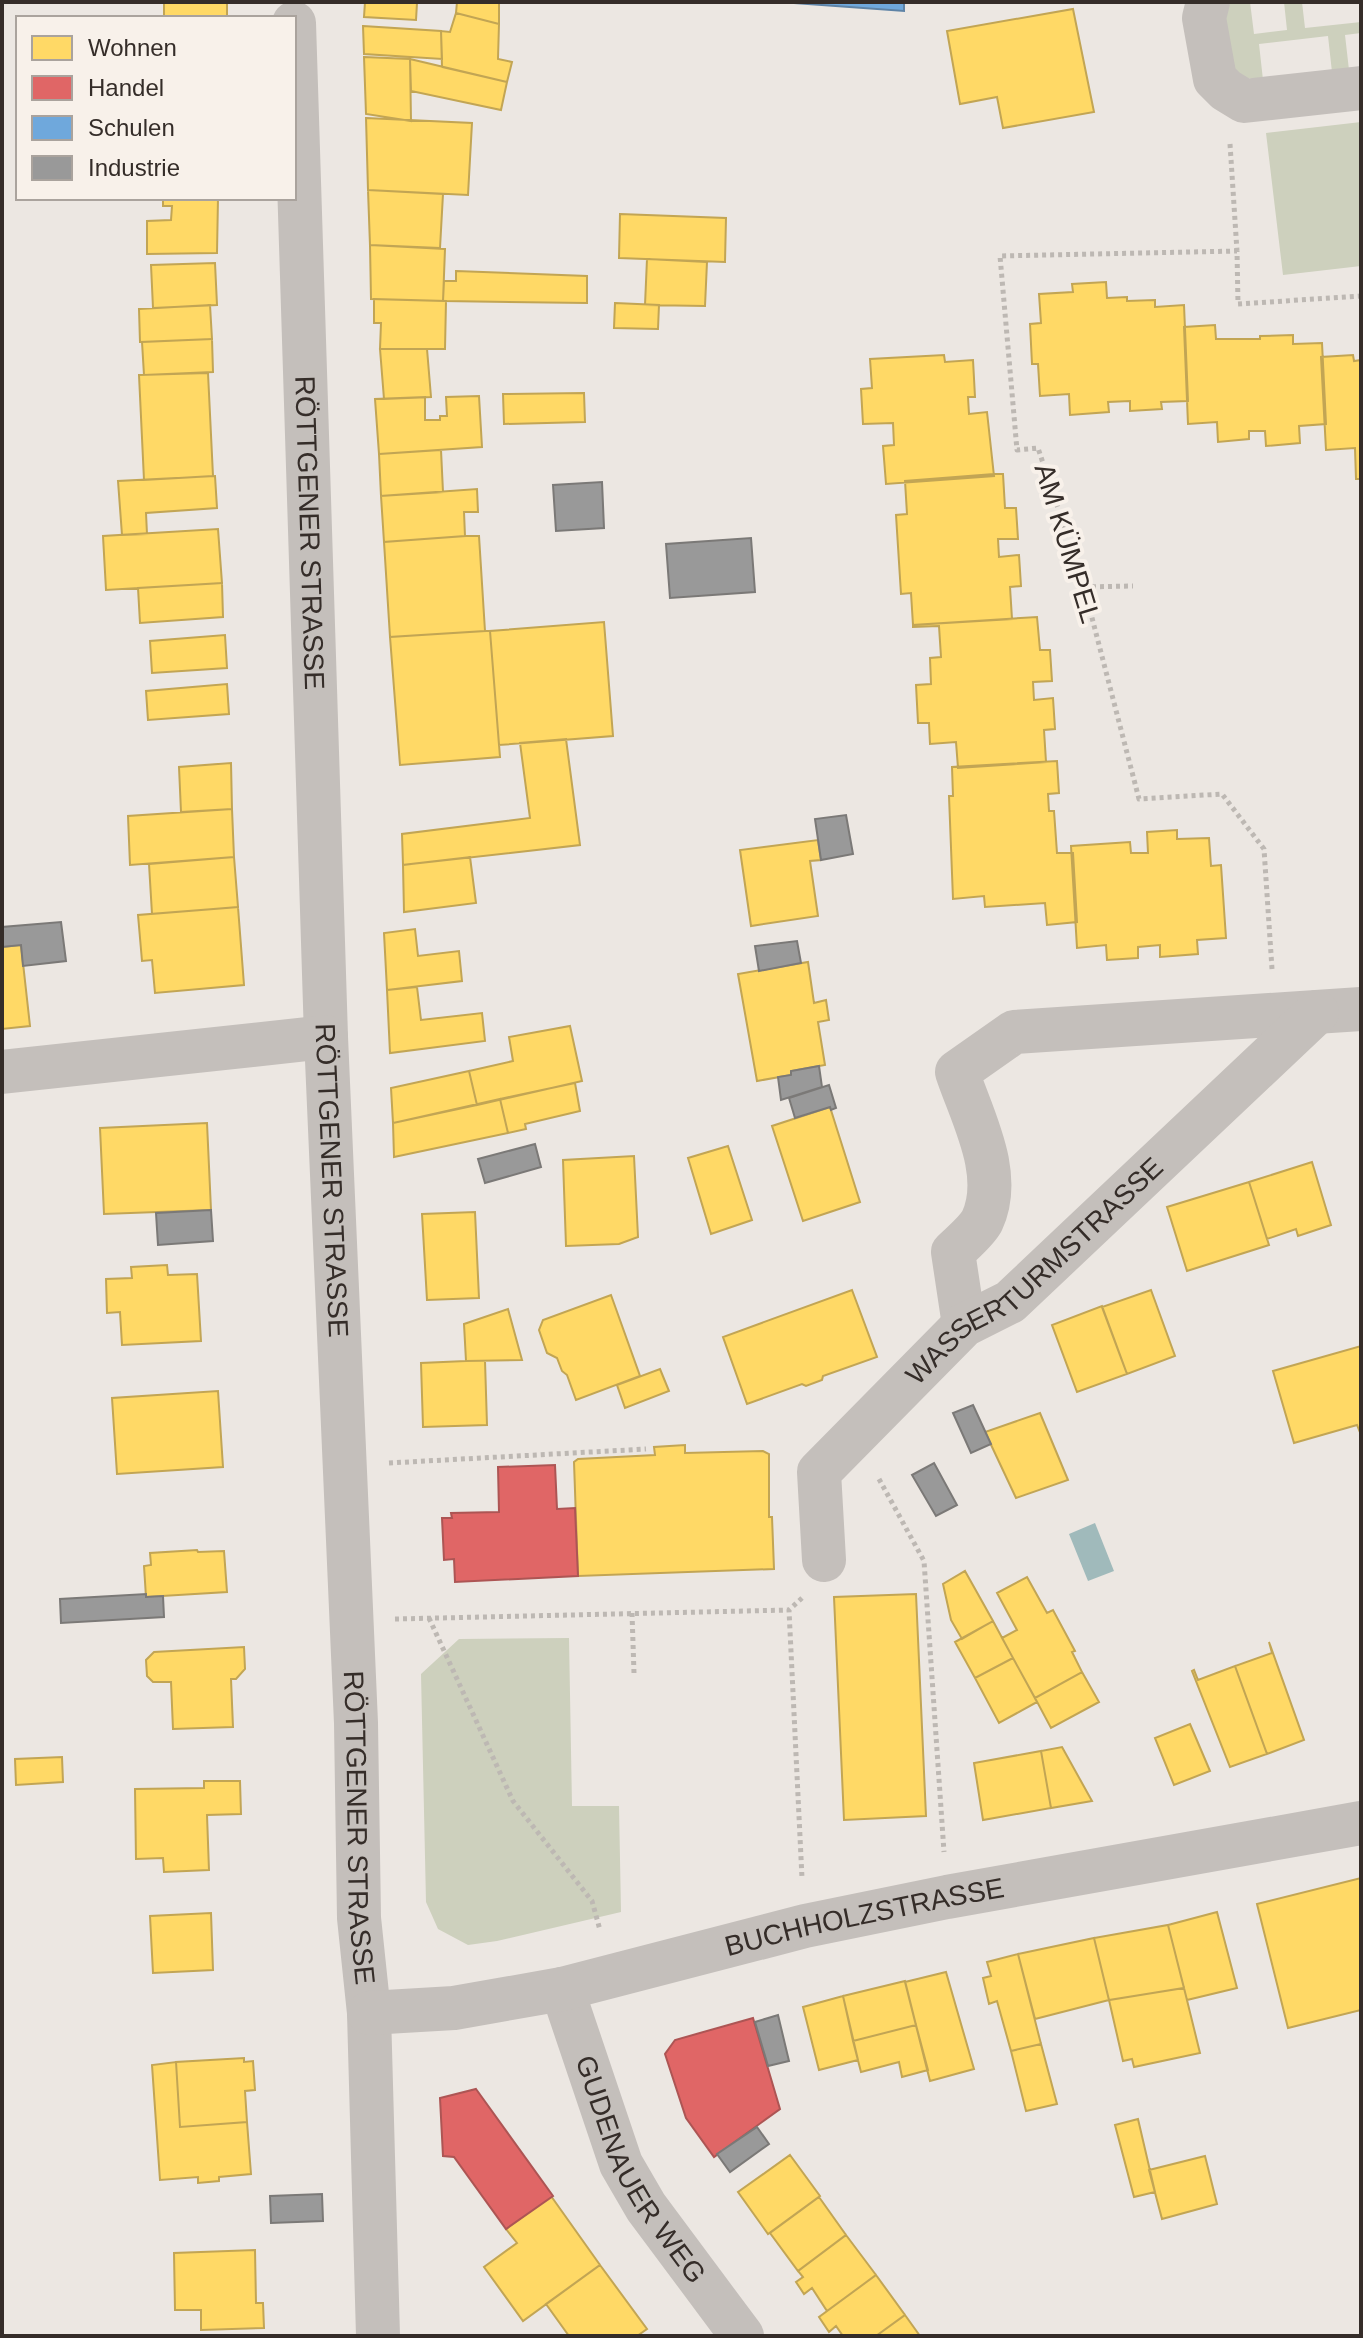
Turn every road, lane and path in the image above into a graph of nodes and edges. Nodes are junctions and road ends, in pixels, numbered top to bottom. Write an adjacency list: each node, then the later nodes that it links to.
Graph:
1 (1208, 2): 4 (street)
2 (296, 84): 11 (street, RÖTTGENER STRASSE)
3 (1361, 88): 4 (street)
4 (1226, 90): 5 (path)
5 (1237, 251): 6 (path); 8 (path, AM KÜMPEL)
6 (1361, 296)
7 (1133, 586): 8 (path)
8 (1084, 587): 10 (path, AM KÜMPEL)
9 (1361, 1009): 10 (street)
10 (1296, 1014): 13 (street, WASSERTURMSTRASSE); 13 (street)
11 (326, 1037): 12 (street); 16 (street, RÖTTGENER STRASSE)
12 (2, 1072)
13 (964, 1325): 14 (street, WASSERTURMSTRASSE)
14 (854, 1436): 17 (street, WASSERTURMSTRASSE); 24 (path)
15 (646, 1449): 16 (path)
16 (344, 1465): 21 (street, RÖTTGENER STRASSE)
17 (824, 1560): 18 (path)
18 (789, 1610): 19 (path); 25 (path)
19 (632, 1613): 20 (path); 22 (path)
20 (429, 1618): 21 (path); 26 (path)
21 (350, 1620): 28 (street, RÖTTGENER STRASSE)
22 (634, 1673)
23 (1361, 1823): 24 (street, BUCHHOLZSTRASSE)
24 (947, 1897): 25 (street, BUCHHOLZSTRASSE)
25 (805, 1926): 26 (street, BUCHHOLZSTRASSE)
26 (613, 1977): 27 (street, BUCHHOLZSTRASSE)
27 (562, 1989): 28 (street, BUCHHOLZSTRASSE); 30 (street, GUDENAUER WEG)
28 (369, 2013): 29 (street, RÖTTGENER STRASSE)
29 (378, 2336)
30 (742, 2336)

